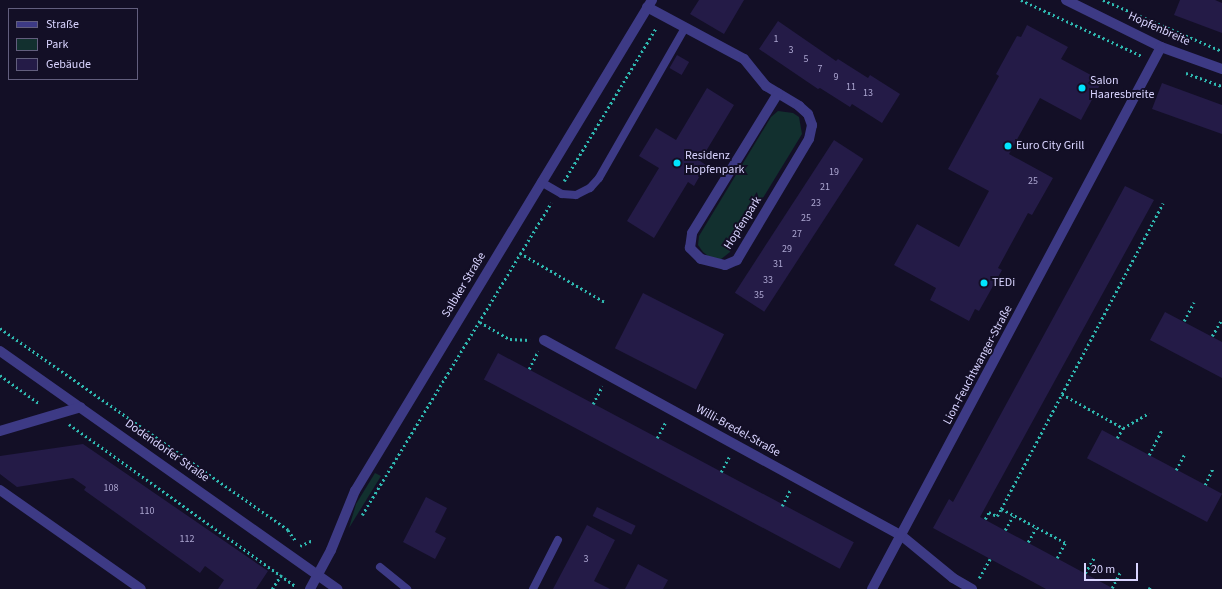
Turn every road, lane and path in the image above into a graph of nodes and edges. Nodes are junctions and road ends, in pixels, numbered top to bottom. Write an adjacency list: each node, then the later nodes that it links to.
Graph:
1 (1021, 0): 9 (path)
2 (1066, 0): 7 (street, Hopfenbreite)
3 (1103, 0): 8 (path)
4 (649, 4): 5 (street, Hopfenpark); 14 (street, Salbker Straße)
5 (664, 16): 6 (street, Hopfenpark); 15 (path)
6 (685, 28): 13 (street, Hopfenpark); 15 (lane)
7 (1162, 47): 9 (street, Lion-Feuchtwanger-Straße); 10 (street, Hopfenbreite)
8 (1222, 51)
9 (1154, 61): 51 (street, Lion-Feuchtwanger-Straße)
10 (1222, 69)
11 (1181, 71): 12 (path)
12 (1222, 86)
13 (778, 93): 13 (street, Hopfenpark)
14 (541, 182): 15 (lane); 61 (street, Salbker Straße)
15 (558, 191): 17 (path)
16 (1162, 203): 30 (path)
17 (520, 253): 18 (path); 22 (path)
18 (605, 302)
19 (1194, 302): 20 (path)
20 (1184, 321)
21 (1221, 321): 24 (path)
22 (480, 322): 25 (path); 48 (path)
23 (0, 328): 52 (path)
24 (1212, 336)
25 (544, 340): 27 (path); 29 (street, Willi-Bredel-Straße)
26 (0, 352): 32 (street, Dodendorfer Straße)
27 (529, 369)
28 (0, 375): 34 (path)
29 (608, 375): 31 (path); 51 (street, Willi-Bredel-Straße)
30 (1062, 394): 35 (path); 45 (path)
31 (593, 404)
32 (81, 407): 34 (street); 61 (street, Dodendorfer Straße)
33 (1149, 413): 35 (path)
34 (55, 415): 36 (street); 60 (path)
35 (1123, 428): 38 (path)
36 (0, 430)
37 (1162, 430): 40 (path)
38 (1117, 438)
39 (1185, 453): 42 (path)
40 (1149, 455)
41 (1213, 468): 43 (path)
42 (1176, 470)
43 (1205, 485)
44 (0, 490): 66 (street)
45 (1001, 509): 46 (path); 47 (path)
46 (1013, 516): 49 (path); 50 (path)
47 (985, 519)
48 (358, 521)
49 (1036, 528): 54 (path); 56 (path)
50 (1005, 530)
51 (902, 536): 64 (street, Willi-Bredel-Straße); 72 (street, Lion-Feuchtwanger-Straße)
52 (313, 540)
53 (558, 540): 71 (lane)
54 (1028, 542)
55 (990, 558): 64 (path)
56 (1057, 558)
57 (1094, 558): 62 (path)
58 (380, 567): 70 (lane)
59 (1120, 572): 65 (path)
60 (281, 574): 63 (path); 67 (path)
61 (319, 574): 68 (street, Salbker Straße); 69 (street, Dodendorfer Straße)
62 (1085, 574)
63 (295, 586)
64 (974, 586)
65 (1112, 588)
66 (141, 589)
67 (272, 589)
68 (310, 589)
69 (338, 589)
70 (407, 589)
71 (533, 589)
72 (872, 589)

